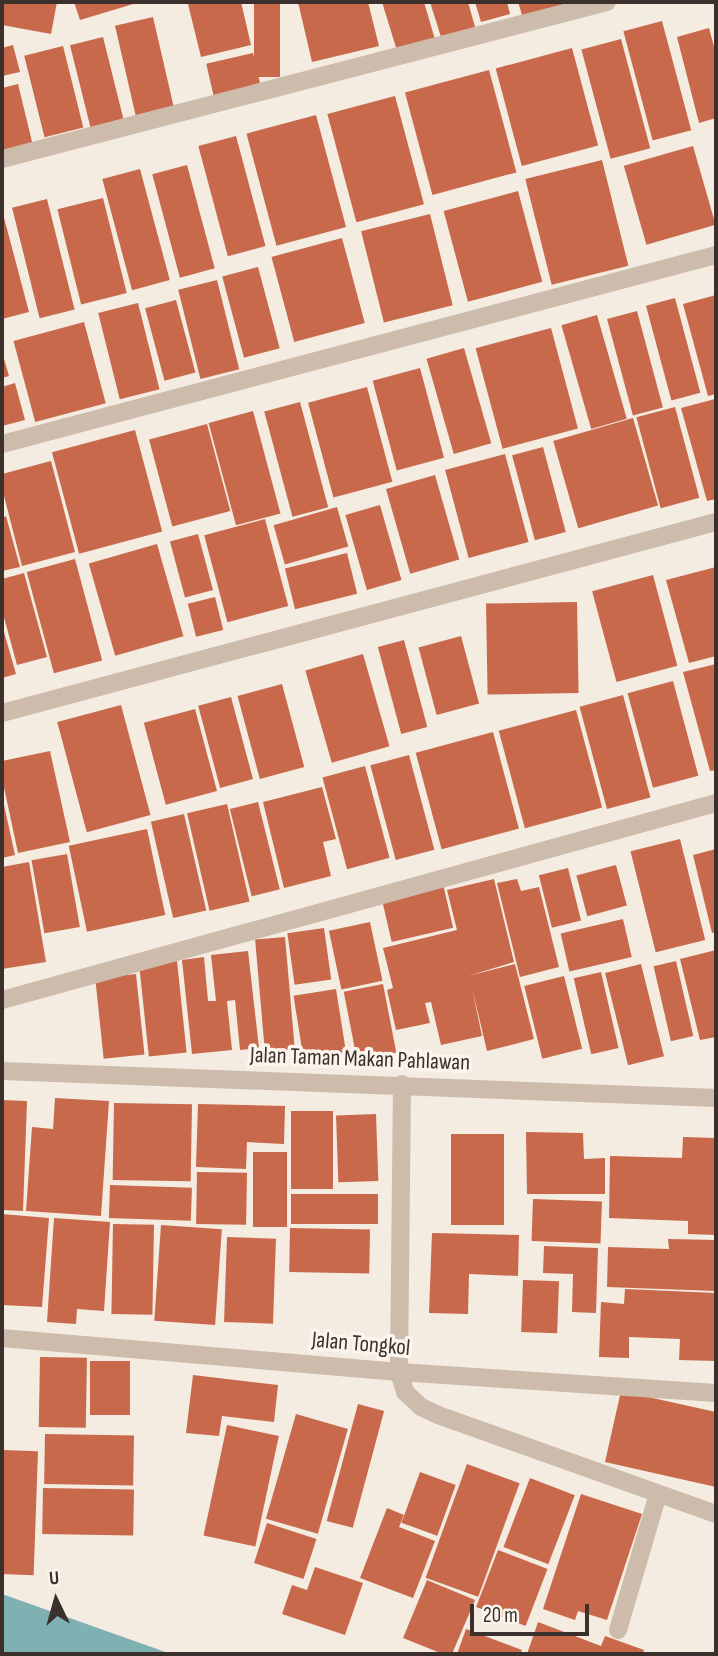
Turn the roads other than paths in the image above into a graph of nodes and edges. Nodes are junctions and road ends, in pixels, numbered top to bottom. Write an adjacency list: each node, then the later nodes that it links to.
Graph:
1 (607, 2): 2 (street)
2 (2, 159)
3 (716, 255): 4 (street)
4 (2, 444)
5 (716, 522): 6 (street)
6 (2, 713)
7 (716, 803): 8 (street)
8 (2, 1000)
9 (2, 1071): 10 (street, Jalan Taman Makan Pahlawan)
10 (402, 1084): 11 (street, Jalan Taman Makan Pahlawan); 13 (street)
11 (716, 1098)
12 (2, 1338): 13 (street, Jalan Tongkol)
13 (399, 1372): 14 (street, Jalan Tongkol); 15 (street)
14 (716, 1393)
15 (658, 1494): 16 (street); 17 (street)
16 (716, 1514)
17 (618, 1630)

